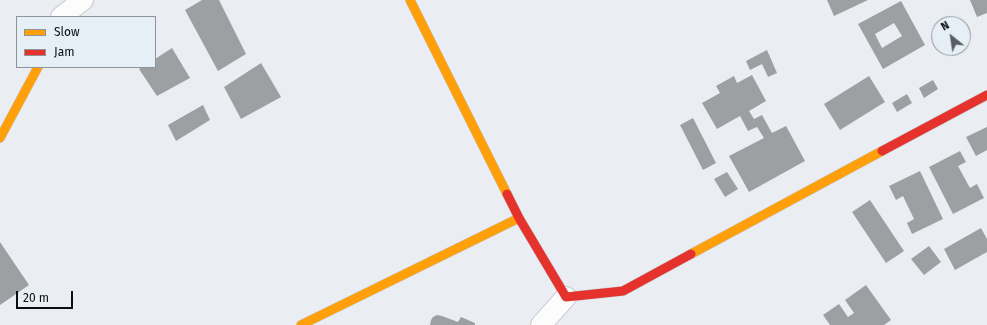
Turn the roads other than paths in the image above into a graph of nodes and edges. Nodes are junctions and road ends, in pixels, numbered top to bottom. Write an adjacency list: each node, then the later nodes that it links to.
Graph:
1 (83, 0): 3 (street)
2 (410, 0): 7 (street)
3 (62, 16)
4 (37, 68): 6 (street)
5 (987, 95): 8 (street)
6 (0, 138)
7 (519, 218): 8 (street); 9 (street)
8 (566, 297): 10 (street)
9 (301, 325)
10 (541, 325)

